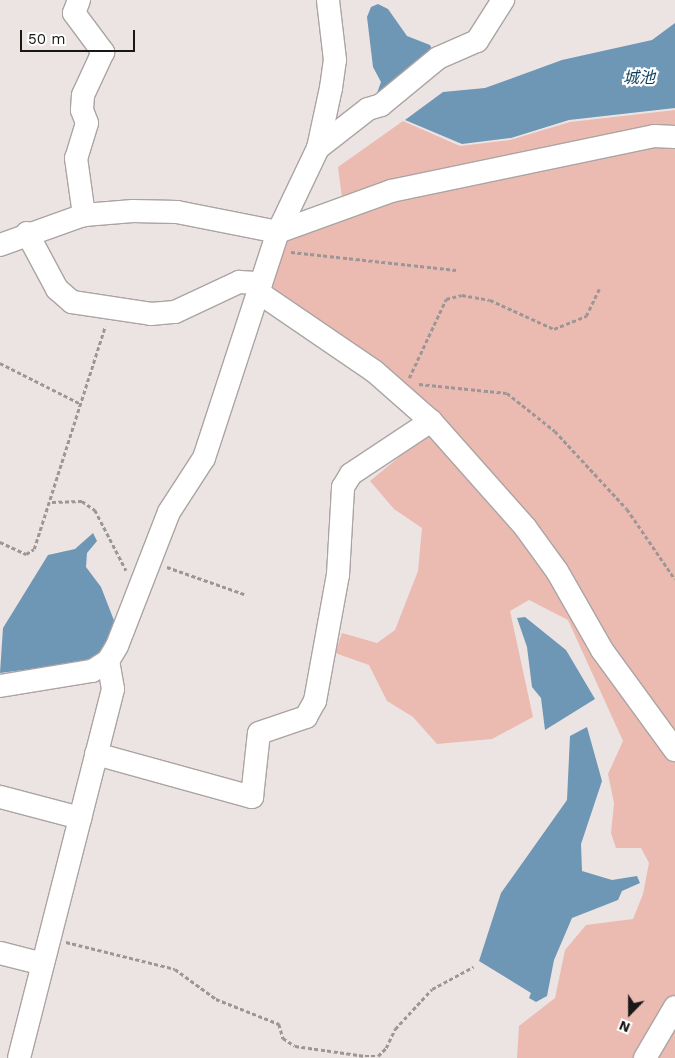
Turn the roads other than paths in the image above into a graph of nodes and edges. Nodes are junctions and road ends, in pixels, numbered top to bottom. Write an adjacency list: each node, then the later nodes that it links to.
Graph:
1 (79, 0): 6 (street)
2 (328, 0): 5 (street)
3 (503, 0): 5 (street)
4 (675, 137): 8 (street)
5 (318, 148): 8 (street)
6 (84, 215): 7 (street); 8 (street)
7 (27, 233): 9 (street); 10 (street)
8 (275, 241): 10 (street)
9 (0, 245)
10 (259, 288): 11 (street); 12 (street)
11 (431, 422): 14 (street); 15 (street)
12 (108, 661): 13 (street); 15 (street)
13 (0, 686)
14 (675, 750)
15 (96, 754): 17 (street)
16 (0, 797): 17 (street)
17 (80, 818): 19 (street)
18 (0, 953): 19 (street)
19 (43, 964): 21 (street)
20 (675, 1007): 22 (street)
21 (19, 1058)
22 (645, 1058)

